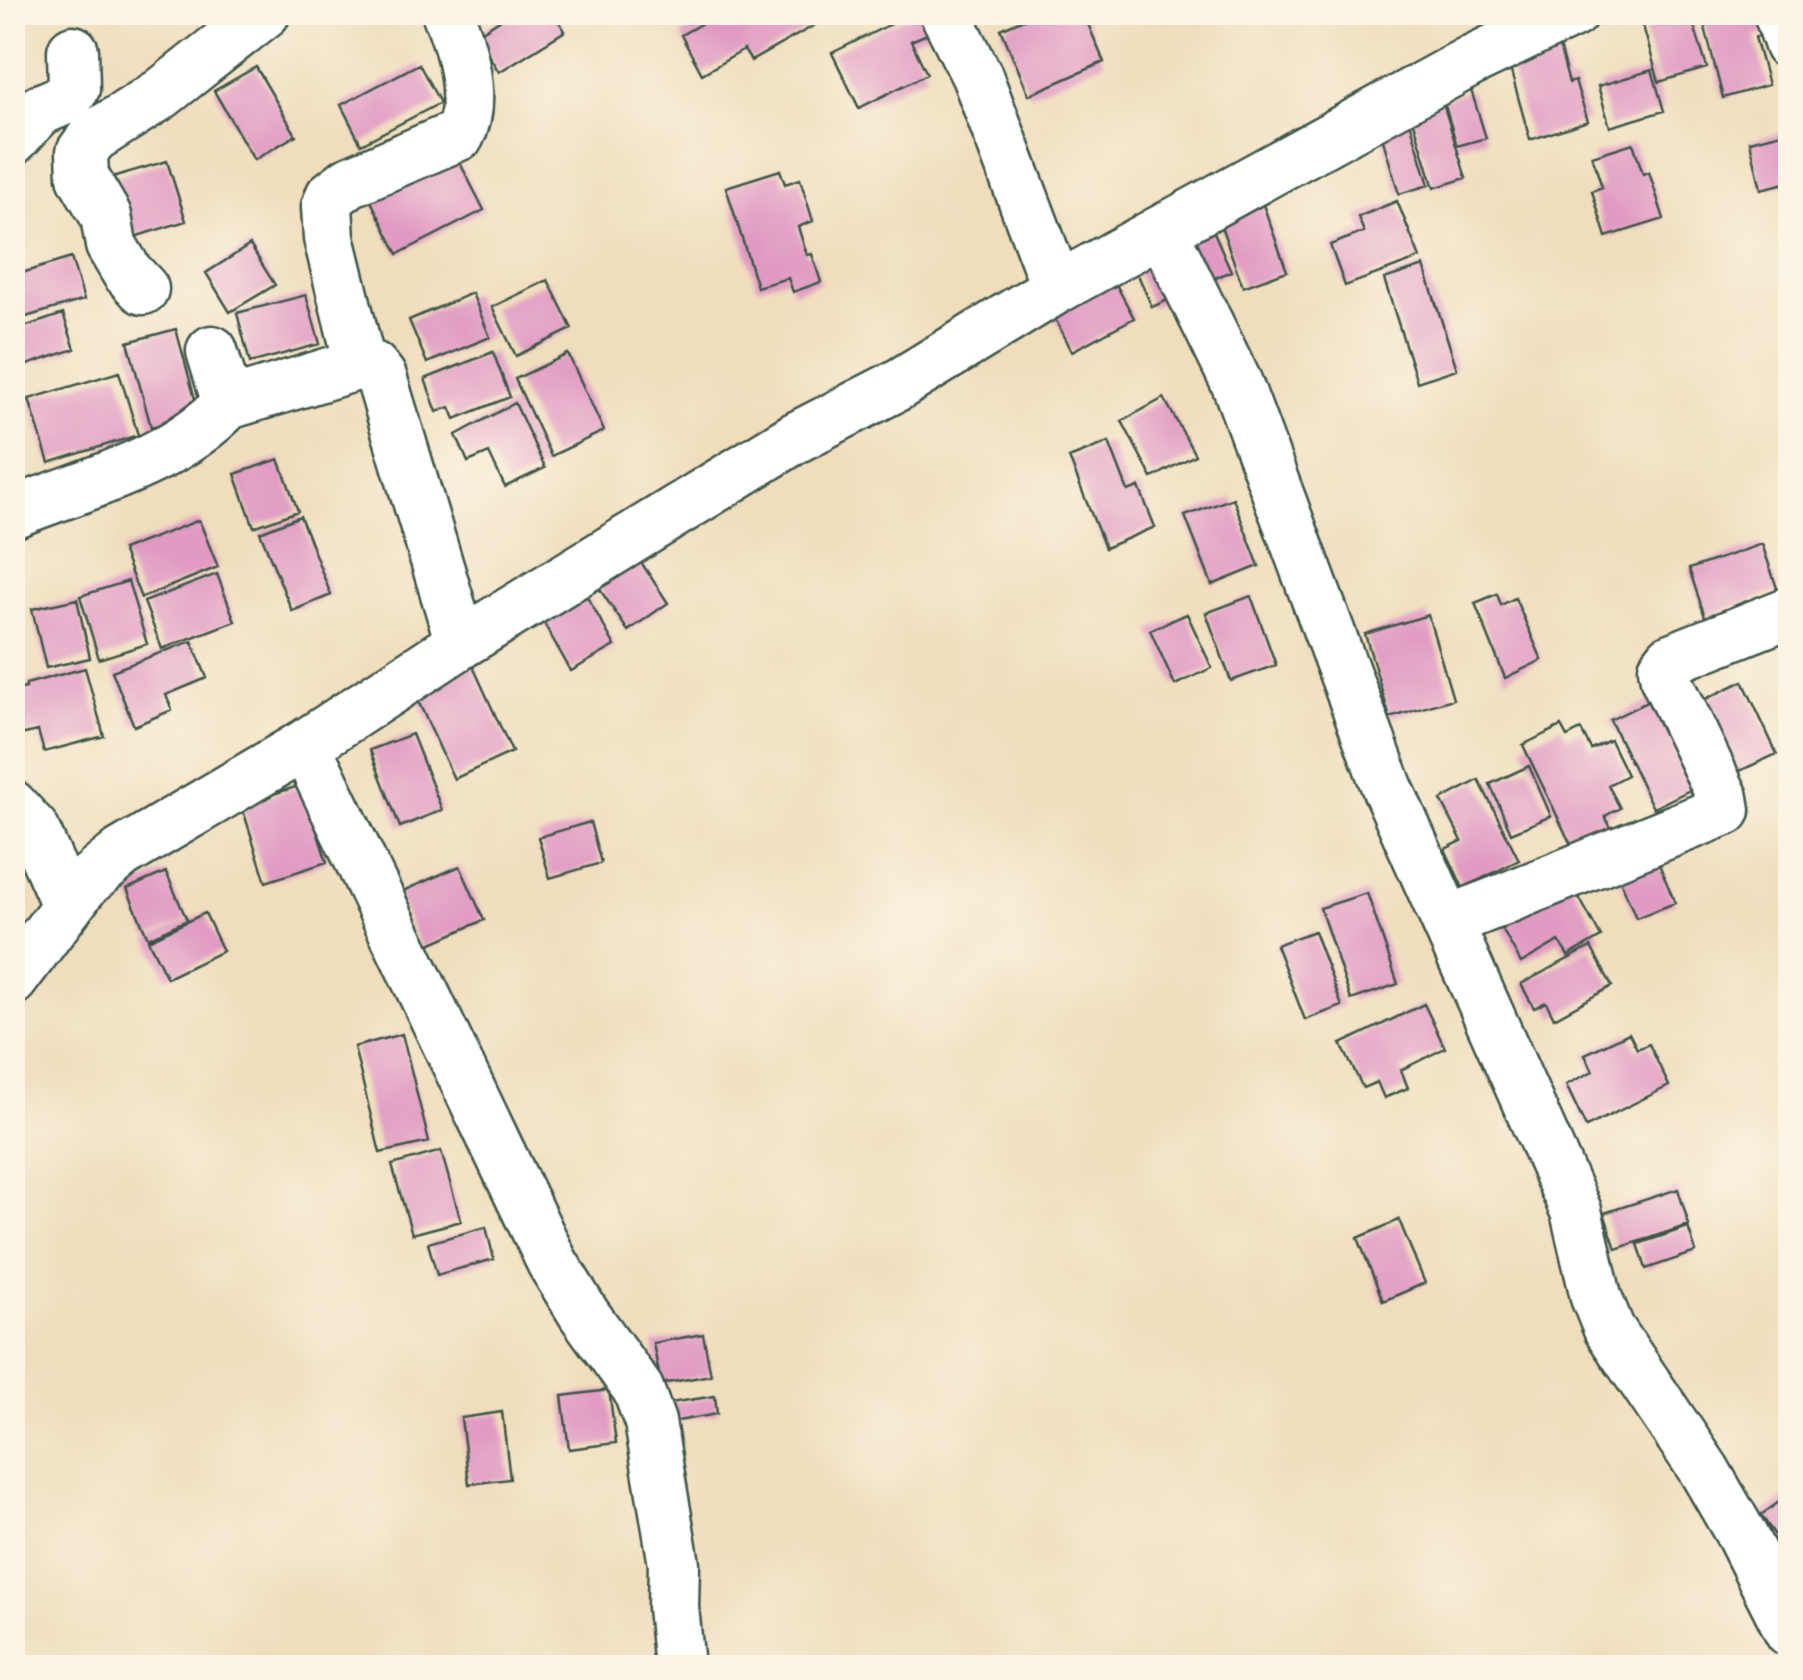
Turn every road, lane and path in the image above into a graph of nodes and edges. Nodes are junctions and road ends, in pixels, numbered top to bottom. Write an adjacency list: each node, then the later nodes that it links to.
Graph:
1 (266, 12): 11 (street)
2 (448, 12): 13 (street)
3 (945, 12): 10 (street)
4 (1574, 12): 9 (street)
5 (1779, 12): 6 (street)
6 (1790, 44)
7 (73, 51): 8 (street)
8 (12, 140)
9 (1163, 232): 10 (street); 21 (street)
10 (1057, 288): 17 (street)
11 (142, 289)
12 (212, 351): 14 (street)
13 (360, 364): 14 (street); 17 (street)
14 (228, 404): 15 (street)
15 (12, 513)
16 (1790, 612): 21 (street)
17 (461, 643): 18 (street)
18 (305, 746): 20 (street); 24 (street)
19 (14, 796): 20 (street)
20 (67, 905): 22 (street)
21 (1448, 922): 23 (street)
22 (12, 980)
23 (1790, 1631)
24 (678, 1657)

